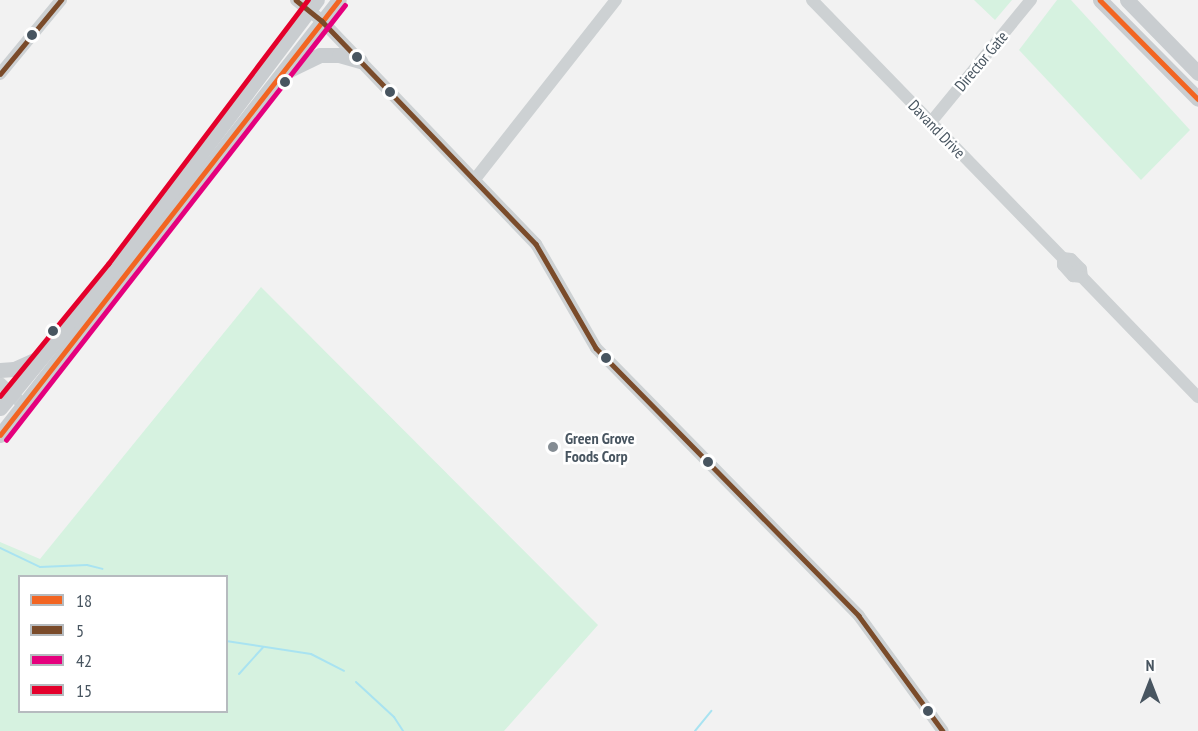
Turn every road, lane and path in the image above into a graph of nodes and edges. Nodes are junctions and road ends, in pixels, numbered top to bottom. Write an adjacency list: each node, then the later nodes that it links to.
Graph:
1 (61, 0): 13 (street)
2 (296, 0): 9 (street)
3 (339, 0): 10 (main road)
4 (616, 0): 17 (street)
5 (812, 0): 16 (street, Davand Drive)
6 (1031, 0): 16 (street, Director Gate)
7 (1100, 0): 15 (main road)
8 (1127, 0): 12 (main road)
9 (313, 5): 10 (street); 18 (main road)
10 (322, 21): 11 (street); 14 (main road)
11 (360, 62): 14 (main road); 17 (street)
12 (1198, 73)
13 (0, 74)
14 (280, 74): 22 (main road)
15 (1198, 99)
16 (931, 122): 21 (street, Davand Drive)
17 (475, 179): 25 (street)
18 (46, 355): 19 (main road); 20 (main road)
19 (0, 370)
20 (6, 389): 22 (street); 23 (main road)
21 (1198, 397)
22 (24, 405): 24 (main road)
23 (0, 408)
24 (0, 435)
25 (943, 731)

